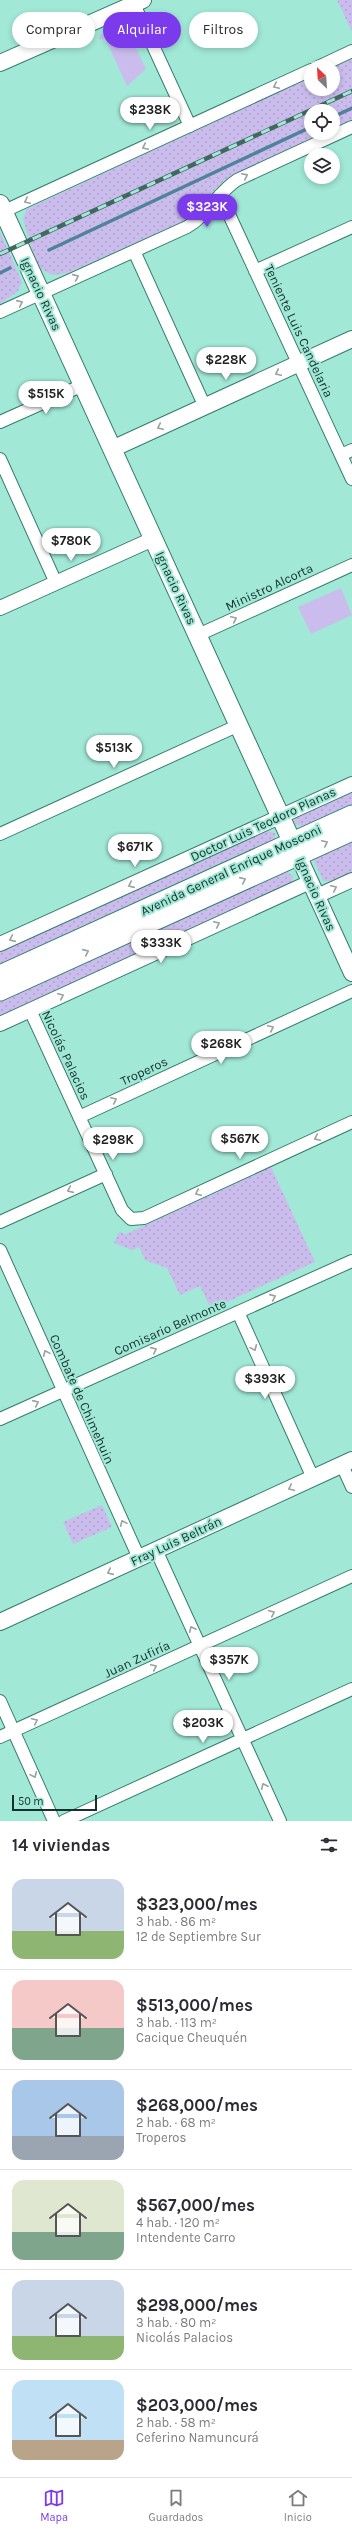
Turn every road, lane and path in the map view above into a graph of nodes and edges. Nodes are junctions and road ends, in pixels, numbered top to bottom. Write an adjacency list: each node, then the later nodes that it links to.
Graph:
1 (136, 1): 4 (main road); 6 (street)
2 (352, 51): 3 (street)
3 (333, 60)
4 (0, 63)
5 (304, 73): 6 (street, one-way to 6)
6 (190, 126): 9 (street, one-way to 9)
7 (352, 127): 8 (street, one-way to 7)
8 (220, 195): 11 (street); 12 (street, Teniente Luis Candelaria)
9 (1, 210): 13 (main road, Ignacio Rivas)
10 (352, 227): 12 (street)
11 (134, 251): 13 (street, one-way to 11); 18 (street)
12 (255, 271): 16 (street, Teniente Luis Candelaria)
13 (41, 293): 14 (street, one-way to 13); 17 (main road, Ignacio Rivas)
14 (0, 312)
15 (352, 339): 16 (main road)
16 (298, 363): 18 (main road, one-way to 18); 21 (street, Teniente Luis Candelaria)
17 (83, 385): 19 (street); 20 (main road, Ignacio Rivas)
18 (205, 407): 20 (main road, one-way to 20)
19 (0, 422)
20 (112, 449): 24 (main road, Ignacio Rivas)
21 (346, 453): 23 (street, Teniente Luis Candelaria)
22 (0, 459): 26 (street)
23 (352, 479)
24 (153, 539): 26 (street); 28 (main road, Ignacio Rivas)
25 (352, 565): 28 (street, Ministro Alcorta, one-way to 25)
26 (56, 583): 27 (street)
27 (0, 608)
28 (198, 635): 29 (main road, Ignacio Rivas)
29 (239, 725): 32 (main road, Ignacio Rivas); 34 (street)
30 (352, 784): 32 (street, Doctor Luis Teodoro Planas)
31 (352, 815): 35 (highway, Avenida General Enrique Mosconi)
32 (281, 817): 35 (main road, Ignacio Rivas); 38 (street, Doctor Luis Teodoro Planas, one-way to 38)
33 (352, 831): 35 (highway, Avenida General Enrique Mosconi, one-way to 33)
34 (0, 834)
35 (295, 849): 37 (main road, Ignacio Rivas); 40 (highway, Avenida General Enrique Mosconi); 41 (highway, Avenida General Enrique Mosconi, one-way to 35)
36 (352, 880): 37 (street, one-way to 36)
37 (314, 889): 39 (main road, Ignacio Rivas); 43 (street, one-way to 37)
38 (0, 944)
39 (352, 973)
40 (0, 976)
41 (0, 991)
42 (352, 991): 45 (street, Troperos, one-way to 42)
43 (30, 1010): 44 (street); 45 (street, Nicolás Palacios)
44 (0, 1024)
45 (79, 1117): 47 (street, Nicolás Palacios)
46 (352, 1122): 47 (street, Nicolás Palacios, one-way to 47)
47 (106, 1174): 48 (street, one-way to 48)
48 (0, 1222)
49 (0, 1250): 52 (street, Combate de Chimehuin, one-way to 49)
50 (352, 1261): 51 (street, Comisario Belmonte, one-way to 50)
51 (238, 1312): 52 (street, Comisario Belmonte, one-way to 51); 55 (street, one-way to 55)
52 (63, 1390): 53 (street, Comisario Belmonte, one-way to 52); 58 (street, Combate de Chimehuin, one-way to 52)
53 (0, 1419)
54 (347, 1462): 55 (main road, Fray Luis Beltrán); 56 (street)
55 (314, 1478): 57 (main road, Fray Luis Beltrán, one-way to 57)
56 (352, 1487)
57 (156, 1550): 58 (main road, Fray Luis Beltrán); 61 (street, one-way to 57)
58 (139, 1558): 60 (main road, Fray Luis Beltrán, one-way to 60)
59 (352, 1576): 61 (street, Juan Zufiría, one-way to 59)
60 (0, 1622)
61 (200, 1645): 64 (street, Juan Zufiría, one-way to 61); 66 (street)
62 (352, 1689): 66 (street)
63 (0, 1701): 64 (street)
64 (13, 1731): 65 (street, Juan Zufiría); 67 (street, one-way to 67)
65 (0, 1737)
66 (243, 1739): 68 (street); 69 (street, one-way to 66)
67 (54, 1821)
68 (64, 1821)
69 (280, 1821)

